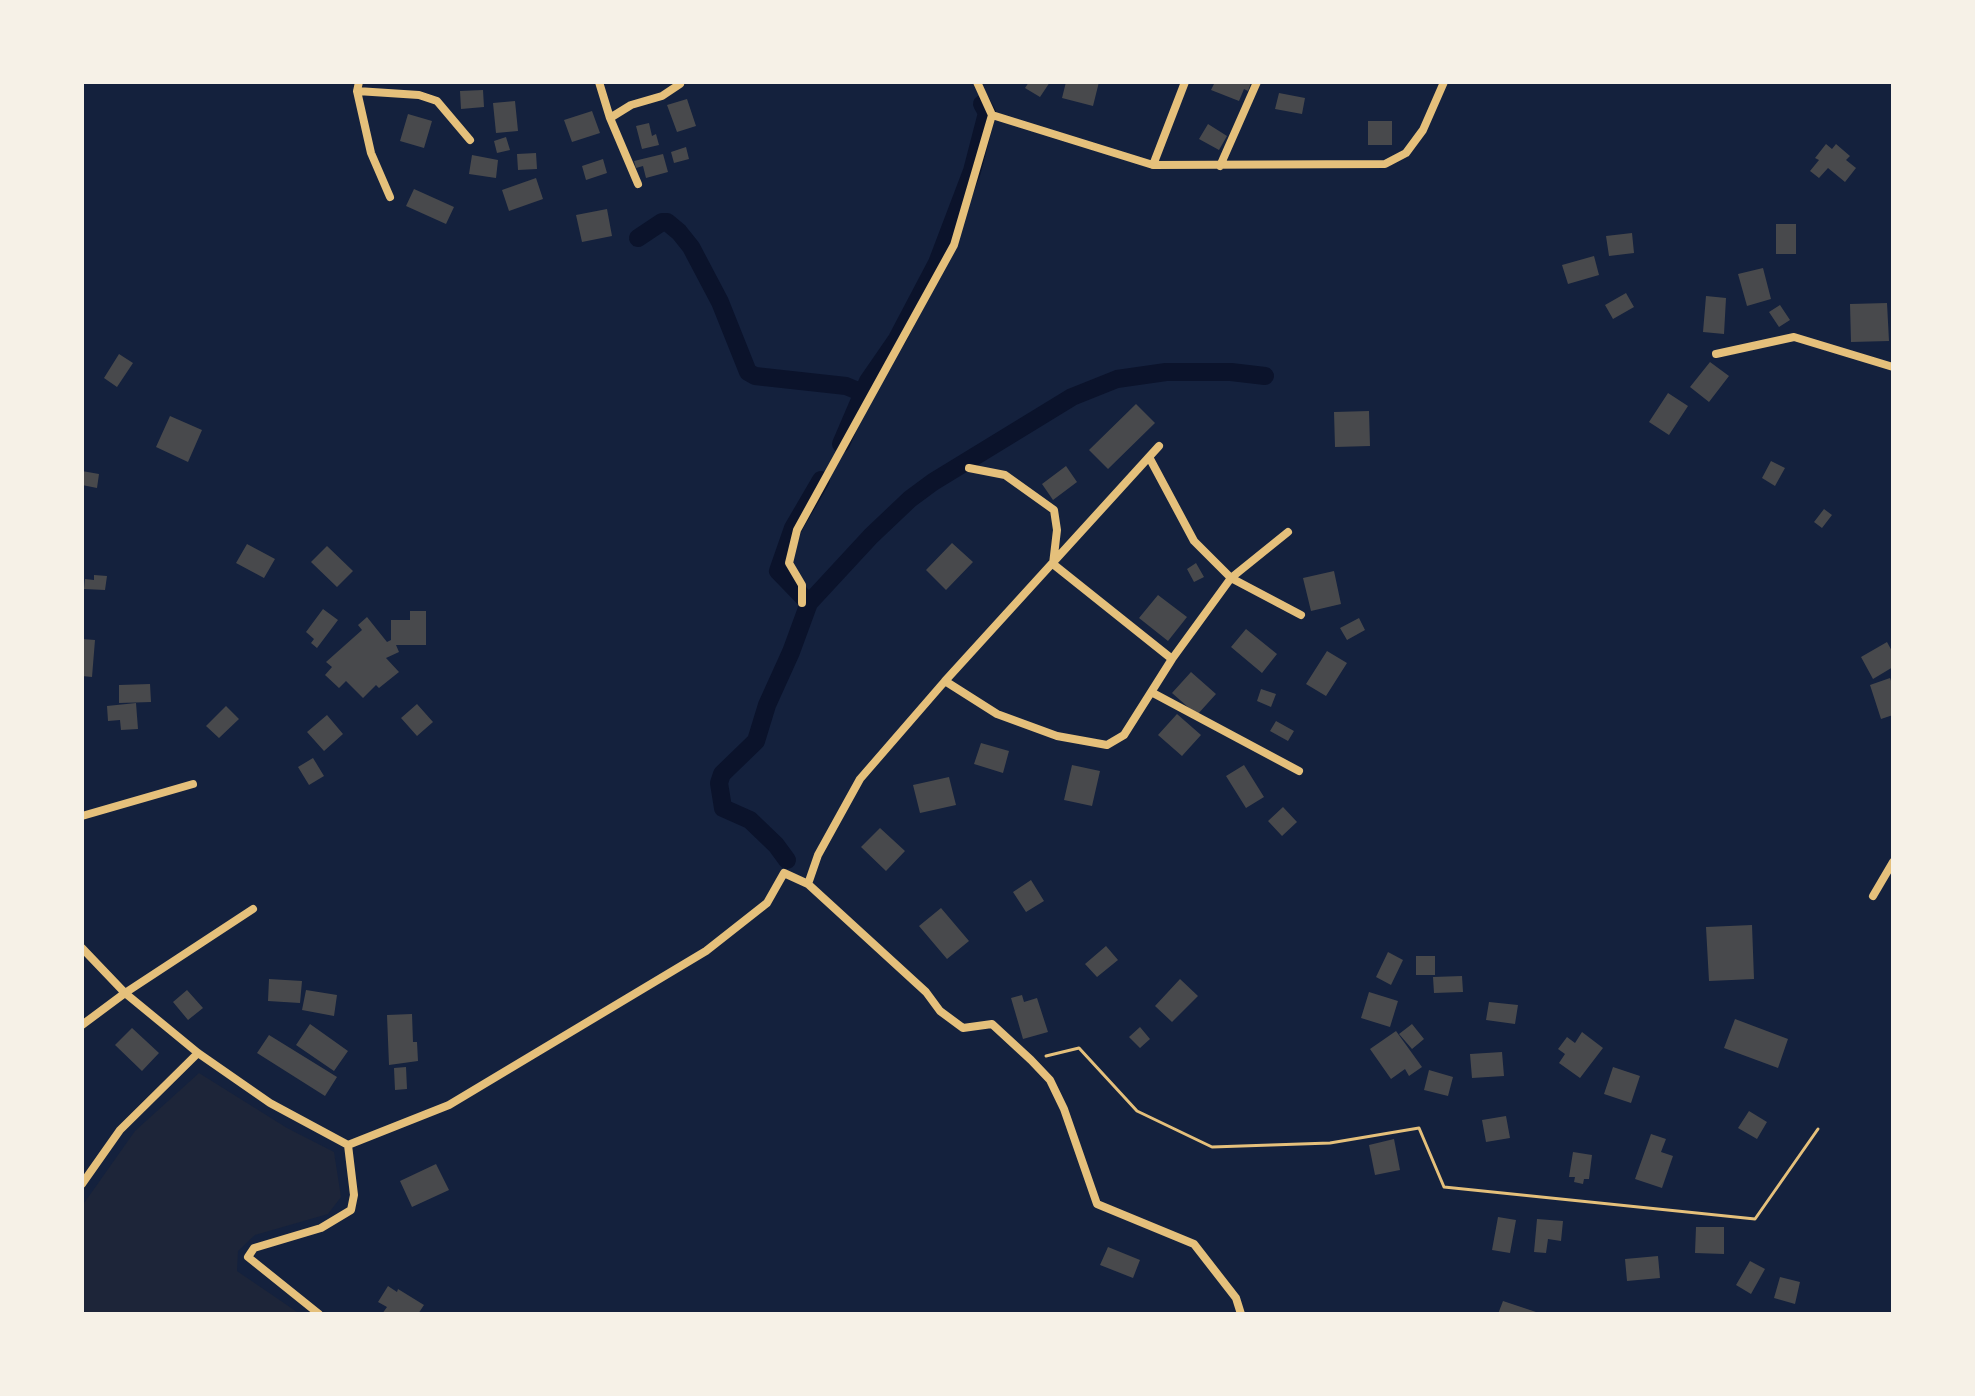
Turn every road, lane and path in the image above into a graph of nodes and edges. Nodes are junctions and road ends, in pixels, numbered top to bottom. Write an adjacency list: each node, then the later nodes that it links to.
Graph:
1 (599, 82): 9 (street)
2 (977, 82): 8 (street)
3 (1185, 82): 11 (street)
4 (1257, 82): 12 (street)
5 (1444, 82): 12 (street)
6 (680, 84): 9 (street)
7 (358, 86): 10 (street); 14 (street)
8 (992, 115): 11 (street); 23 (street)
9 (610, 118): 13 (street)
10 (470, 140)
11 (1153, 165): 12 (street)
12 (1220, 166)
13 (638, 184)
14 (390, 197)
15 (1716, 354): 16 (street)
16 (1893, 367)
17 (1159, 446): 18 (street)
18 (1149, 457): 21 (street); 22 (street)
19 (969, 468): 21 (street)
20 (1288, 532): 22 (street)
21 (1053, 564): 25 (street); 26 (street)
22 (1231, 578): 24 (street); 25 (street)
23 (802, 603)
24 (1301, 615)
25 (1172, 659): 27 (street)
26 (945, 681): 27 (street); 32 (street)
27 (1153, 693): 28 (street)
28 (1299, 771)
29 (193, 784): 30 (street)
30 (82, 816)
31 (1893, 862): 33 (street)
32 (808, 884): 39 (street); 41 (street)
33 (1873, 896)
34 (253, 909): 36 (street)
35 (82, 948): 36 (street)
36 (125, 993): 37 (street); 38 (street)
37 (82, 1025)
38 (198, 1053): 41 (street); 42 (street)
39 (1031, 1060): 40 (path); 44 (street)
40 (1818, 1129)
41 (348, 1145): 43 (street)
42 (82, 1184)
43 (319, 1314)
44 (1241, 1314)

